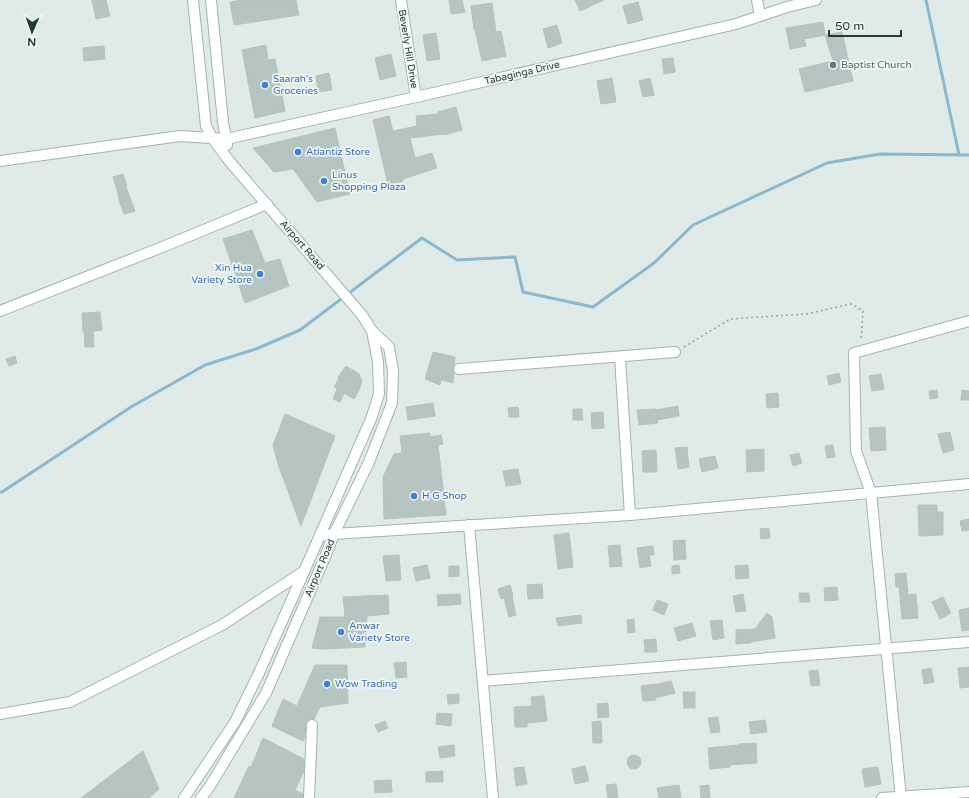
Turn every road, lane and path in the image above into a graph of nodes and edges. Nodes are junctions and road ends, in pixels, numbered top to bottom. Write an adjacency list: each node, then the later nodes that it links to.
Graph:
1 (193, 0): 8 (street, Airport Road)
2 (211, 0): 9 (street)
3 (401, 0): 7 (street, Beverly Hill Drive)
4 (757, 0): 6 (street)
5 (816, 0): 6 (street, Tabaginga Drive)
6 (760, 16): 7 (street, Tabaginga Drive)
7 (416, 97): 9 (street, Tabaginga Drive)
8 (212, 138): 9 (street, Tabaginga Drive); 10 (street, Tabaginga Drive); 11 (street, Airport Road)
9 (226, 139): 11 (street)
10 (0, 161)
11 (230, 162): 12 (street, Airport Road)
12 (267, 204): 13 (street); 15 (street, Airport Road)
13 (0, 310)
14 (969, 321): 17 (street)
15 (372, 331): 24 (street, Airport Road); 25 (street, Airport Road)
16 (675, 352): 17 (path); 18 (street)
17 (860, 352): 21 (street)
18 (620, 357): 19 (street); 22 (street)
19 (460, 369)
20 (969, 484): 21 (street)
21 (872, 493): 22 (street); 29 (street)
22 (630, 515): 23 (street)
23 (469, 525): 24 (street); 30 (street)
24 (334, 534): 25 (street); 26 (street, Airport Road)
25 (320, 536): 27 (street, Airport Road)
26 (325, 557): 27 (street); 36 (street, Airport Road)
27 (304, 571): 31 (street); 35 (street, Airport Road)
28 (969, 642): 29 (street)
29 (886, 649): 30 (street); 34 (street)
30 (483, 681): 38 (street)
31 (0, 714)
32 (312, 725): 37 (street)
33 (969, 792): 34 (street)
34 (901, 797): 39 (street)
35 (184, 798)
36 (201, 798)
37 (309, 798)
38 (493, 798)
39 (882, 798)

